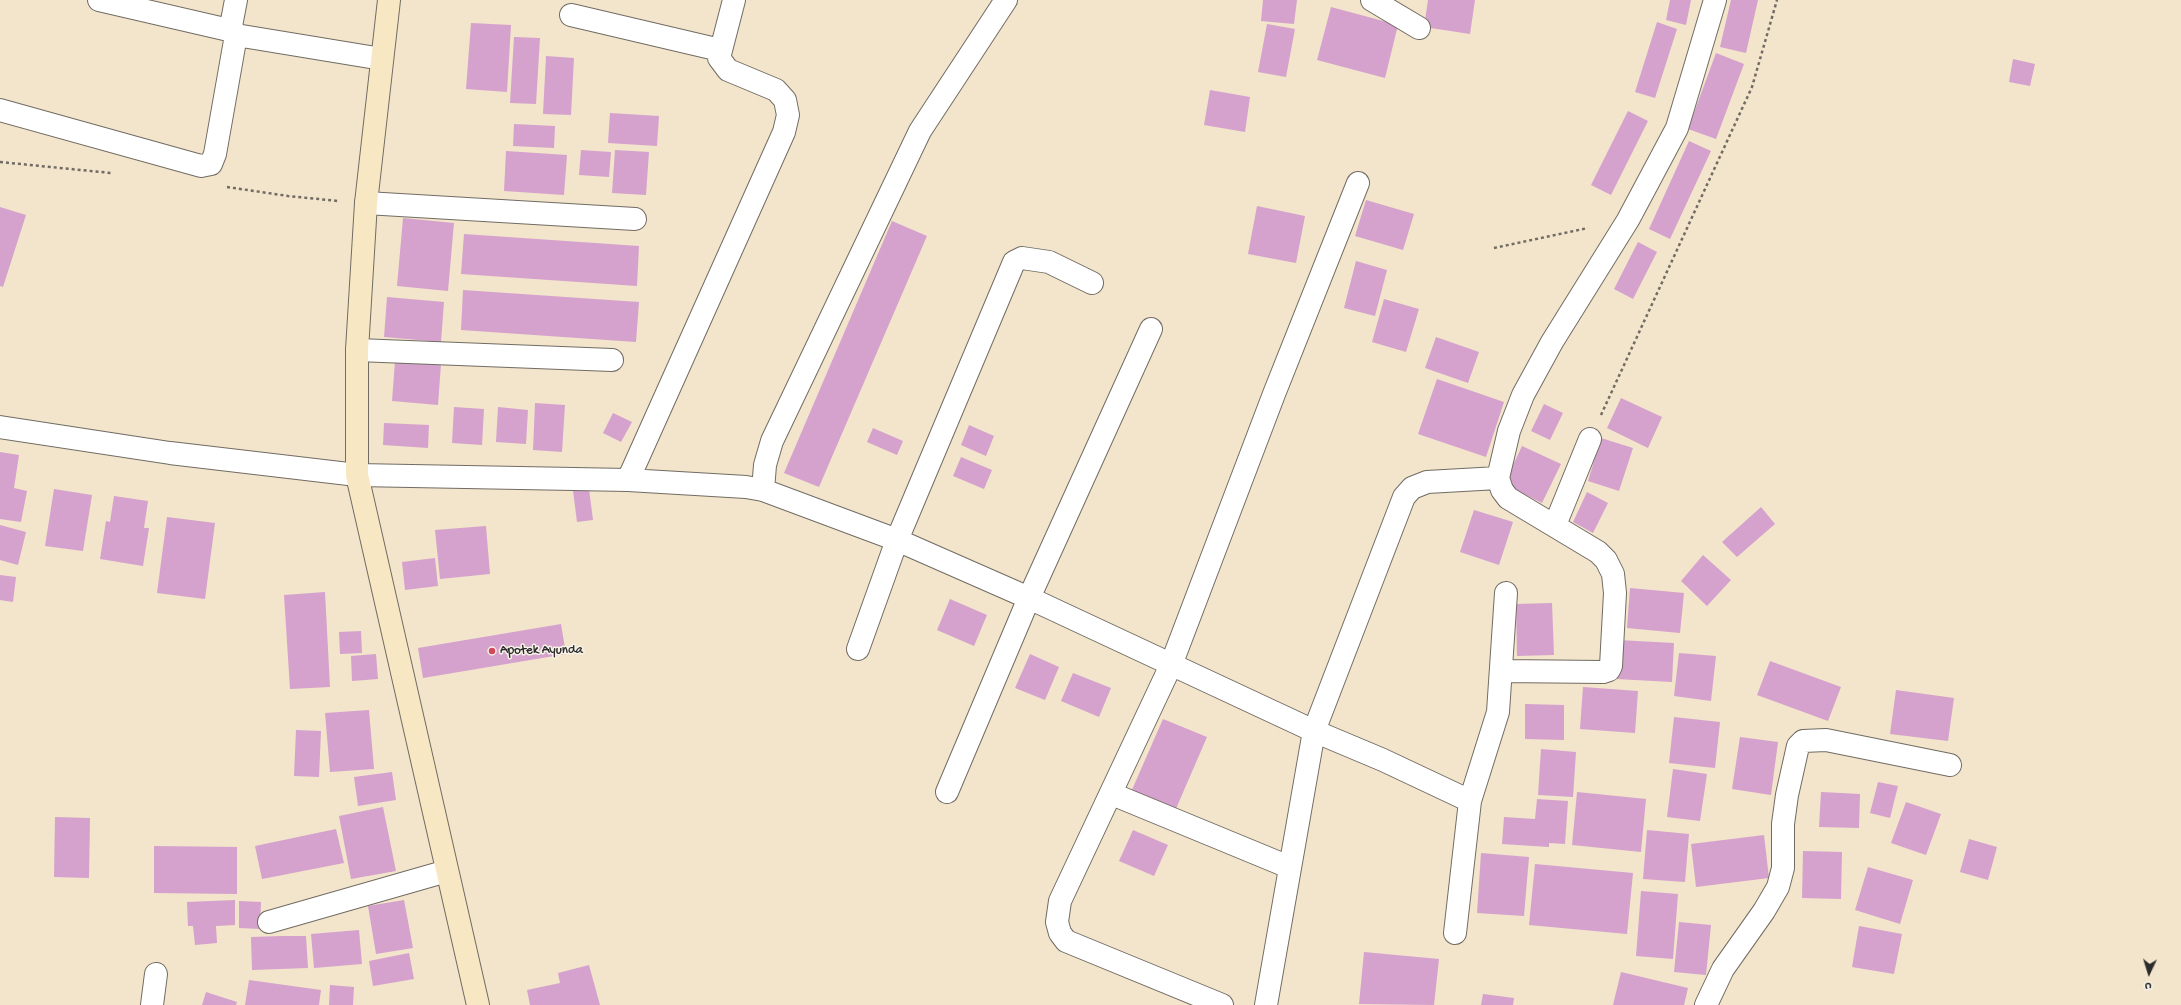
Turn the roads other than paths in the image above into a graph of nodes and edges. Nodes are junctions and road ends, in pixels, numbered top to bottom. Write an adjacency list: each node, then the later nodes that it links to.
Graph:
1 (99, 0): 10 (street)
2 (236, 0): 10 (street)
3 (389, 0): 12 (street)
4 (734, 0): 11 (street)
5 (1006, 0): 26 (street)
6 (1372, 0): 9 (street)
7 (1715, 0): 24 (street)
8 (571, 15): 11 (street)
9 (1419, 28)
10 (234, 33): 12 (street); 13 (street)
11 (720, 50): 25 (street)
12 (382, 59): 15 (street)
13 (0, 110)
14 (1358, 183): 32 (street)
15 (366, 203): 16 (street); 19 (street)
16 (635, 219)
17 (1092, 282): 28 (street)
18 (1151, 328): 30 (street)
19 (357, 350): 20 (street); 23 (street)
20 (612, 360)
21 (0, 427): 23 (street)
22 (1590, 439): 27 (street)
23 (357, 475): 25 (street); 40 (street)
24 (1498, 478): 27 (street); 34 (street)
25 (628, 480): 26 (street)
26 (754, 489): 28 (street)
27 (1555, 525): 33 (street)
28 (897, 540): 30 (street); 31 (street)
29 (1506, 593): 33 (street)
30 (1029, 598): 32 (street); 36 (street)
31 (858, 649)
32 (1170, 665): 34 (street); 37 (street)
33 (1502, 670): 38 (street)
34 (1314, 731): 38 (street); 39 (street)
35 (1950, 765): 48 (street)
36 (947, 792)
37 (1112, 794): 39 (street); 46 (street)
38 (1470, 801): 42 (street)
39 (1289, 867): 47 (street)
40 (447, 871): 41 (street); 45 (street)
41 (269, 922)
42 (1455, 934)
43 (156, 974): 44 (street)
44 (152, 1005)
45 (478, 1005)
46 (1222, 1005)
47 (1266, 1005)
48 (1706, 1005)

